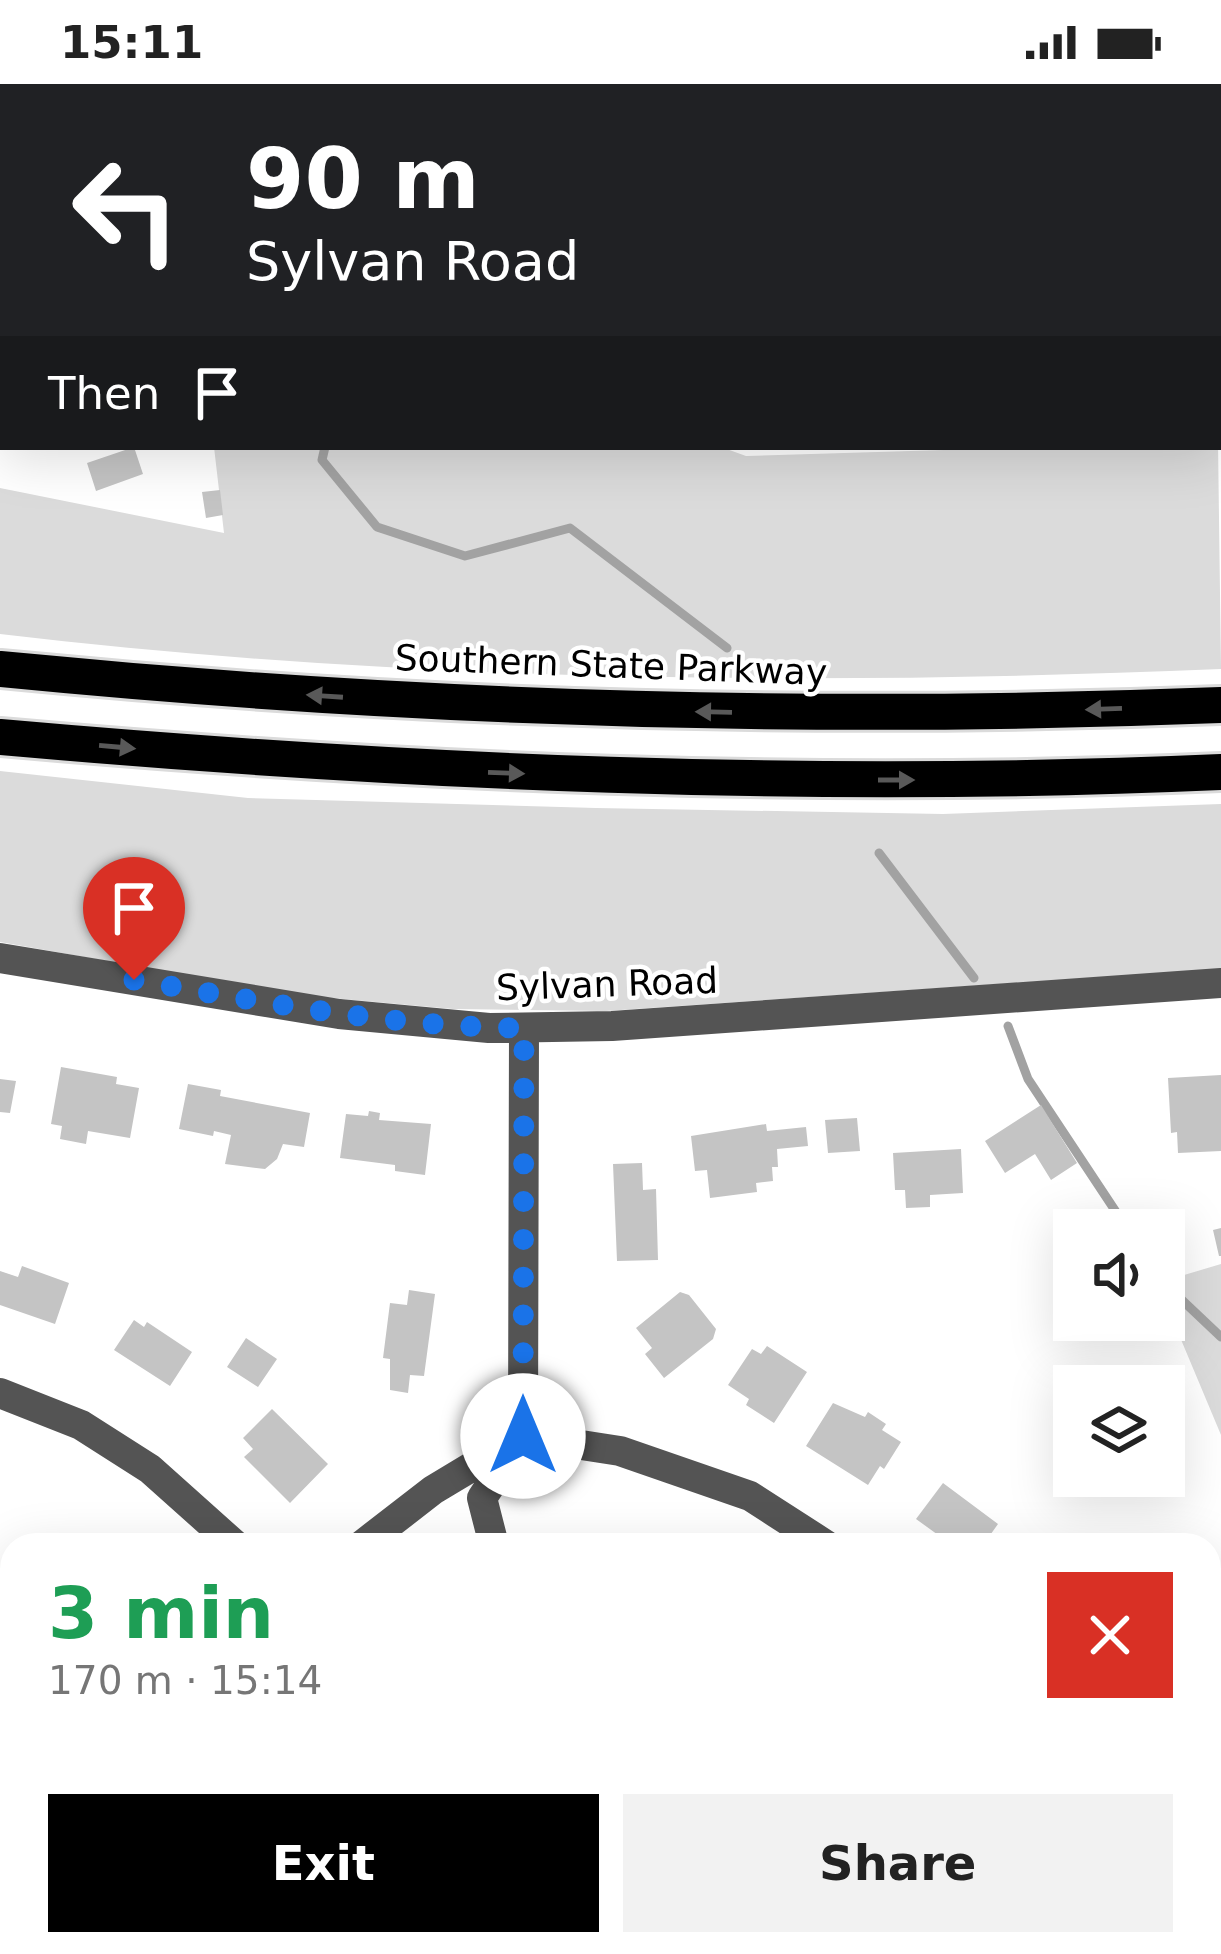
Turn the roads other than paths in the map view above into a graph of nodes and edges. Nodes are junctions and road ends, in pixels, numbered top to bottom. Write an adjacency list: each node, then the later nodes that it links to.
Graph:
1 (0, 669): 2 (highway, Southern State Parkway, one-way to 1)
2 (1221, 704)
3 (0, 737): 4 (highway, one-way to 4)
4 (1221, 772)
5 (0, 958): 7 (street, Sylvan Road)
6 (1221, 983): 7 (street, Sylvan Road)
7 (524, 1028): 9 (street)
8 (0, 1393): 10 (street)
9 (523, 1436): 11 (street); 12 (street); 13 (street)
10 (221, 1533)
11 (377, 1533)
12 (491, 1533)
13 (807, 1533)

